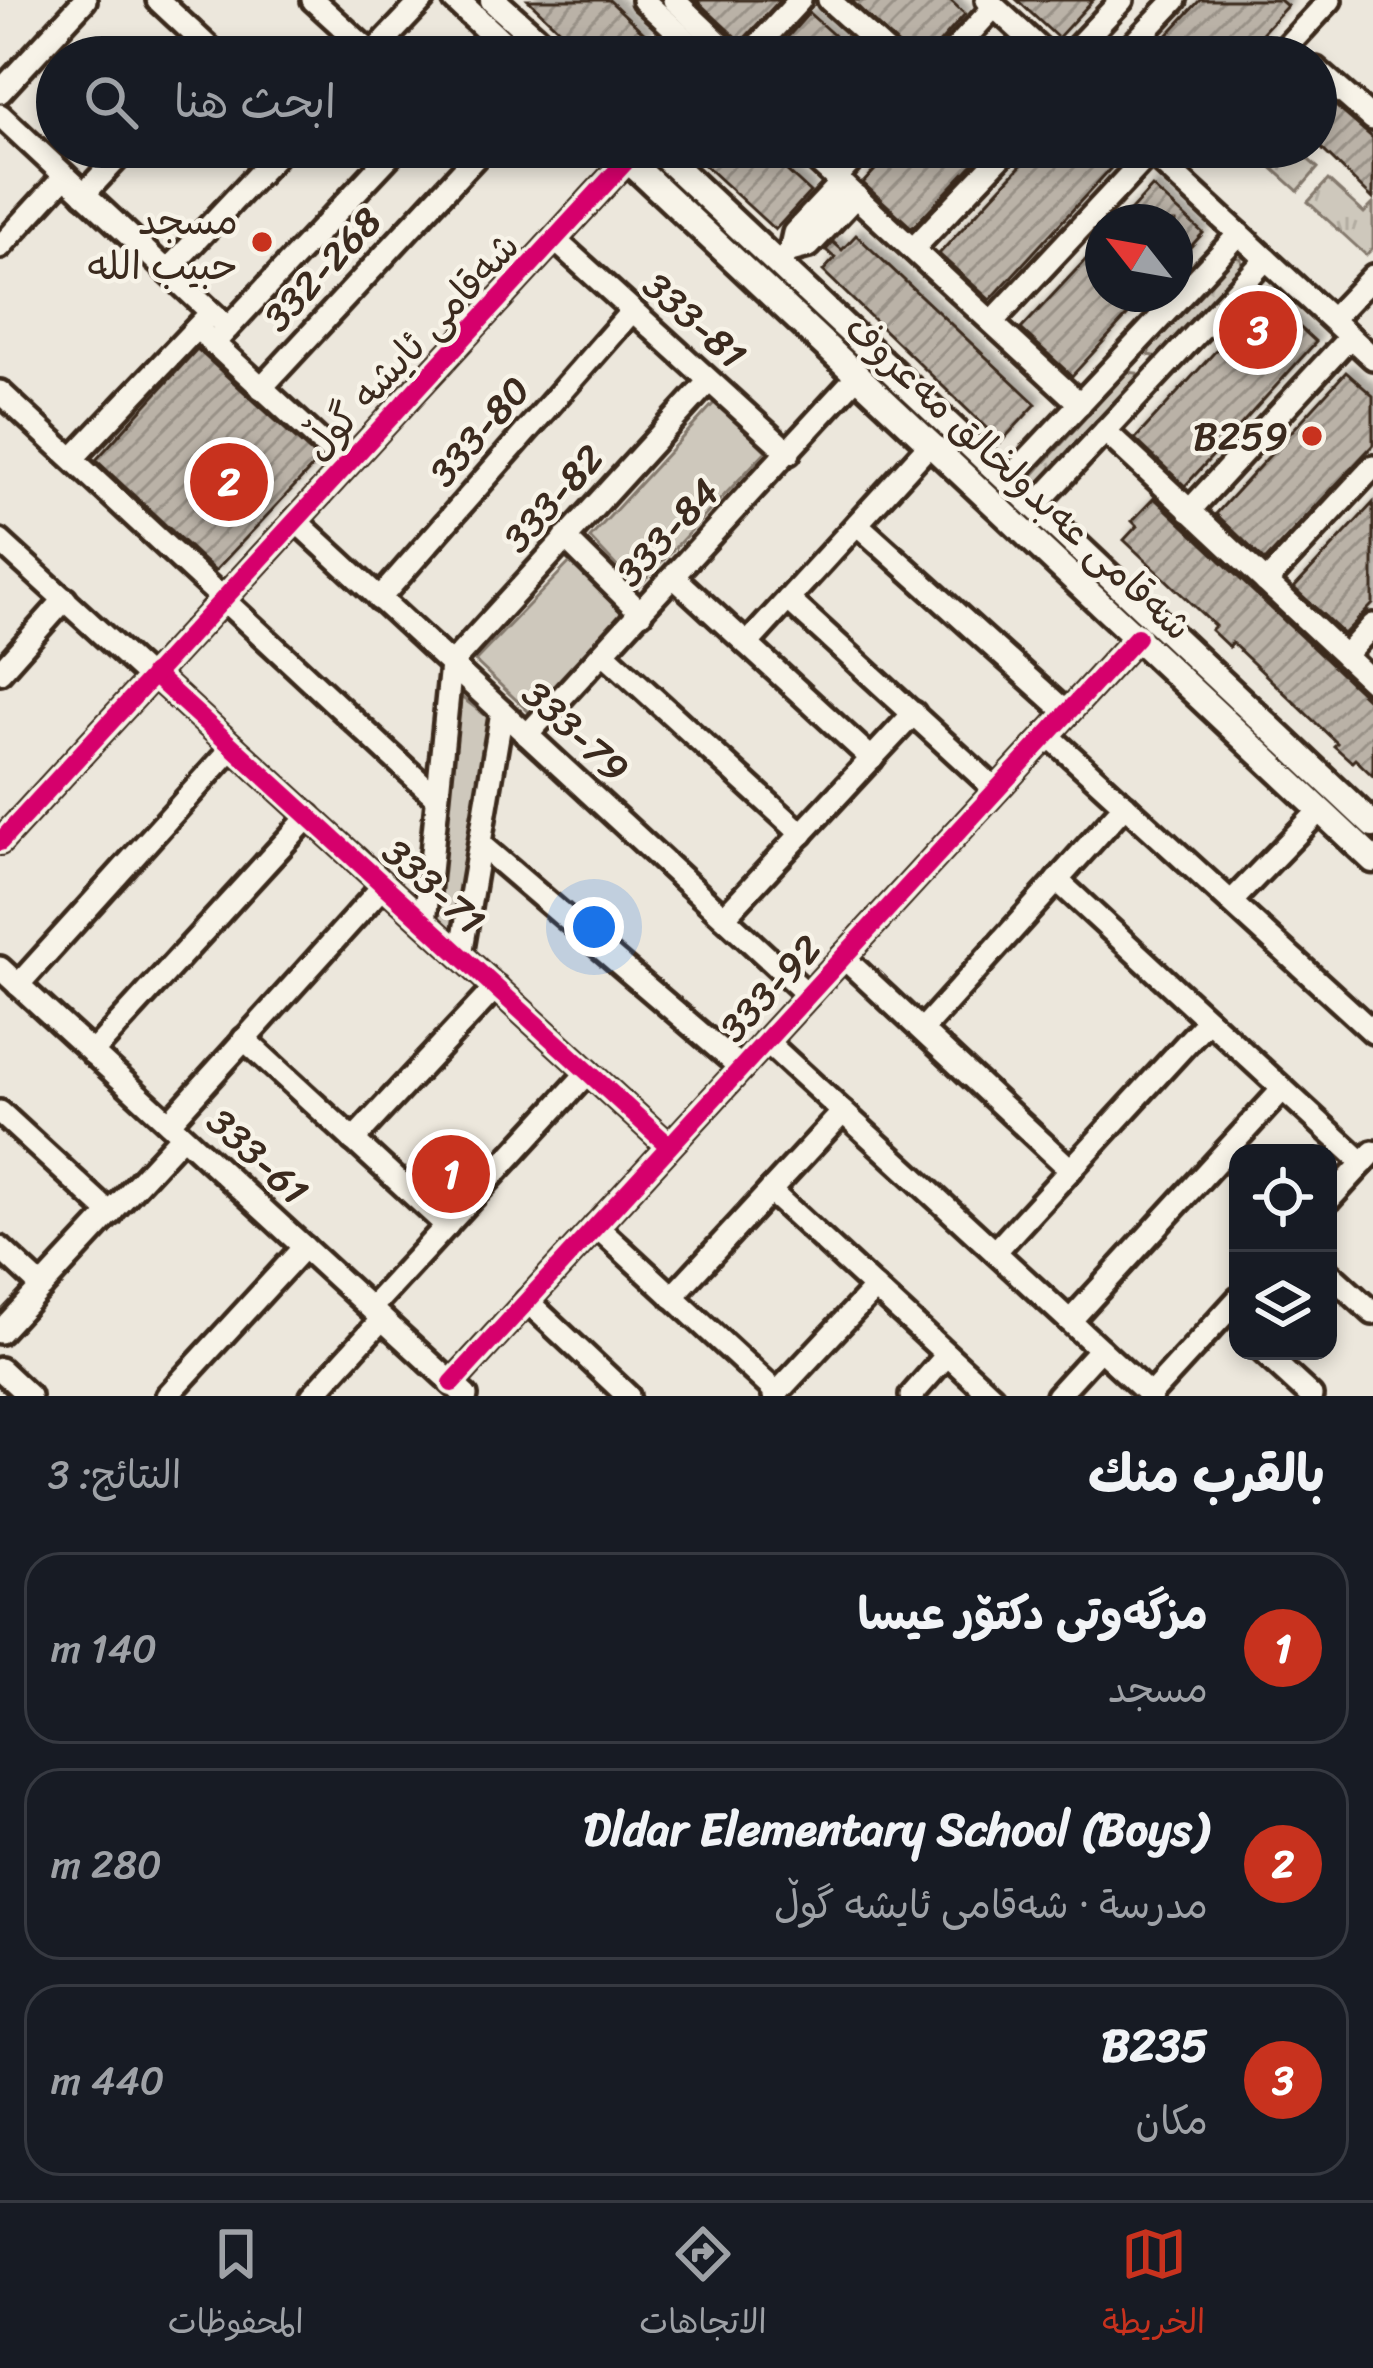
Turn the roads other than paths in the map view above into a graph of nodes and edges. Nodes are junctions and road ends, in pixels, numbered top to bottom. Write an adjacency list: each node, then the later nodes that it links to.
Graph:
1 (85, 0): 16 (street)
2 (158, 0): 17 (street)
3 (313, 0): 18 (street)
4 (423, 0): 19 (street)
5 (456, 0): 20 (main road)
6 (493, 0): 21 (main road)
7 (643, 0): 15 (street)
8 (674, 0): 24 (street)
9 (800, 0): 25 (street)
10 (829, 0): 26 (street)
11 (1122, 0): 29 (street)
12 (1175, 0): 30 (street)
13 (990, 3): 27 (street); 28 (street)
14 (1318, 4): 31 (street)
15 (678, 33): 22 (street); 23 (street)
16 (52, 36)
17 (195, 36)
18 (350, 36)
19 (390, 36)
20 (486, 36)
21 (533, 36)
22 (675, 36)
23 (681, 36)
24 (712, 36)
25 (767, 36)
26 (869, 36)
27 (964, 36)
28 (1025, 36)
29 (1088, 36)
30 (1141, 36)
31 (1300, 36)
32 (36, 53): 34 (street)
33 (1337, 87): 36 (street)
34 (0, 92)
35 (0, 115): 37 (street)
36 (1373, 119)
37 (36, 149)
38 (56, 168): 51 (street)
39 (108, 168): 52 (street)
40 (264, 168): 59 (street)
41 (377, 168): 65 (street)
42 (465, 168): 72 (street, 332-268)
43 (609, 168): 54 (street, شەقامی ئایشە گوڵ)
44 (637, 168): 61 (main road, شەقامی عەبدولخالق مەعروف)
45 (679, 168): 57 (main road, شەقامی عەبدولخالق مەعروف)
46 (990, 168): 56 (street)
47 (1132, 168): 64 (street)
48 (1169, 168): 50 (street)
49 (846, 169): 56 (street); 57 (street)
50 (1171, 170): 53 (street)
51 (65, 176): 52 (street); 55 (street)
52 (84, 194): 59 (street)
53 (1239, 234): 58 (street); 67 (street)
54 (554, 239): 62 (street, 333-81); 79 (street, شەقامی ئایشە گوڵ)
55 (0, 246)
56 (913, 249): 64 (street)
57 (785, 256): 61 (main road); 81 (main road, شەقامی عەبدولخالق مەعروف)
58 (1266, 259): 63 (street); 70 (street)
59 (167, 271): 65 (street)
60 (1373, 276): 63 (street)
61 (759, 281): 69 (main road, شەقامی عەبدولخالق مەعروف)
62 (632, 311): 71 (street, 333-81); 91 (street, 333-80)
63 (1332, 320): 66 (street)
64 (992, 322): 74 (street)
65 (213, 328): 72 (street); 78 (street)
66 (1350, 337): 68 (street); 83 (street)
67 (1130, 350): 70 (street); 74 (street)
68 (1373, 358)
69 (858, 375): 76 (main road, شەقامی عەبدولخالق مەعروف); 77 (street, 333-84)
70 (1157, 376): 75 (street)
71 (709, 381): 77 (street, 333-81); 86 (street, 333-82)
72 (261, 388): 79 (street)
73 (0, 392): 78 (street)
74 (1080, 404): 81 (street)
75 (1105, 431): 82 (street); 83 (street)
76 (931, 443): 85 (street); 96 (main road, شەقامی عەبدولخالق مەعروف)
77 (789, 453): 88 (street, 333-84)
78 (73, 458): 90 (street)
79 (346, 465): 84 (street, شەقامی ئایشە گوڵ)
80 (1373, 467): 89 (street)
81 (1007, 481): 82 (main road, شەقامی عەبدولخالق مەعروف)
82 (1034, 506): 109 (main road, شەقامی عەبدولخالق مەعروف)
83 (1189, 511): 89 (street)
84 (295, 520): 90 (street, شەقامی ئایشە گوڵ); 91 (street, 333-79)
85 (857, 524): 93 (street); 106 (street)
86 (565, 538): 94 (street); 100 (street, 333-82)
87 (0, 542): 92 (street, 333-71)
88 (674, 577): 94 (street, 333-84); 97 (street)
89 (1266, 582): 99 (street)
90 (225, 596): 102 (street, شەقامی ئایشە گوڵ); 113 (street)
91 (380, 598): 100 (street, 333-79)
92 (65, 599): 101 (street); 102 (street, 333-71)
93 (788, 599): 97 (street); 105 (street)
94 (641, 614): 98 (street, 333-84)
95 (1370, 636): 99 (street)
96 (1137, 638): 106 (street, 333-92); 109 (main road, شەقامی عەبدولخالق مەعروف)
97 (747, 644): 111 (street)
98 (604, 653): 108 (street, 333-84); 118 (street)
99 (1345, 656): 103 (street)
100 (451, 664): 104 (street, 333-79); 113 (street)
101 (0, 672)
102 (152, 676): 110 (street, 333-71); 119 (street, شەقامی ئایشە گوڵ)
103 (1373, 682)
104 (502, 712): 108 (street, 333-79); 120 (street)
105 (914, 713): 111 (street); 112 (street)
106 (1067, 713): 107 (street, 333-92)
107 (1047, 734): 112 (street, 333-92); 114 (street)
108 (527, 735): 125 (street, 333-79)
109 (1263, 739): 115 (main road, شەقامی عەبدولخالق مەعروف); 117 (main road, شەقامی عەبدولخالق مەعروف)
110 (233, 747): 116 (street, 333-71); 130 (street)
111 (872, 759): 118 (street)
112 (996, 790): 128 (street, 333-92)
113 (437, 798): 126 (street)
114 (1125, 805): 122 (street); 124 (street)
115 (1320, 810): 121 (main road, شەقامی عەبدولخالق مەعروف); 124 (street)
116 (309, 817): 123 (street, 333-71); 138 (street)
117 (1373, 824)
118 (802, 834): 125 (street)
119 (0, 842)
120 (482, 846): 127 (street); 139 (street)
121 (1373, 860)
122 (1058, 880): 133 (street); 134 (street)
123 (384, 885): 126 (street, 333-71); 136 (street)
124 (1231, 902): 135 (street)
125 (724, 917): 132 (street, 333-79)
126 (425, 922): 127 (street, 333-71)
127 (461, 956): 131 (street, 333-71)
128 (843, 957): 132 (street, 333-92); 134 (street)
129 (0, 968): 130 (street, 333-61)
130 (18, 985): 138 (street, 333-61)
131 (496, 987): 140 (street, 333-71); 145 (street)
132 (808, 995): 137 (street, 333-92)
133 (1208, 1020): 141 (street); 148 (street)
134 (922, 1030): 148 (street)
135 (1373, 1032)
136 (244, 1039): 144 (street); 145 (street)
137 (766, 1041): 139 (street, 333-92); 143 (street)
138 (92, 1053): 144 (street, 333-61)
139 (741, 1068): 146 (street, 333-92)
140 (588, 1072): 146 (street, 333-71); 152 (street)
141 (1283, 1089): 147 (street); 165 (street)
142 (0, 1112): 151 (street)
143 (843, 1112): 149 (street); 156 (street)
144 (176, 1129): 151 (street); 154 (street, 333-61)
145 (353, 1140): 152 (street)
146 (669, 1146): 153 (street, 333-92)
147 (1368, 1157): 150 (street)
148 (1071, 1170): 156 (street)
149 (770, 1191): 159 (street); 160 (street)
150 (1337, 1191)
151 (111, 1214): 158 (street)
152 (447, 1226): 163 (street)
153 (596, 1226): 160 (street); 161 (street, 333-92)
154 (304, 1247): 163 (street, 333-61); 175 (street)
155 (0, 1249): 158 (street)
156 (995, 1252): 165 (street)
157 (1337, 1280): 162 (street)
158 (43, 1287): 166 (street)
159 (875, 1288): 168 (street); 172 (street)
160 (673, 1297): 172 (street)
161 (527, 1300): 171 (street, 333-92); 177 (street)
162 (1372, 1310)
163 (376, 1313): 171 (street, 333-61); 176 (street)
164 (1229, 1319): 173 (street)
165 (1070, 1321): 167 (street)
166 (0, 1332)
167 (1100, 1349): 173 (street); 180 (street)
168 (947, 1354): 178 (street); 179 (street)
169 (1272, 1360): 181 (street)
170 (0, 1369): 174 (street)
171 (459, 1389)
172 (776, 1395)
173 (1151, 1395)
174 (29, 1396)
175 (166, 1396)
176 (312, 1396)
177 (628, 1396)
178 (910, 1396)
179 (992, 1396)
180 (1057, 1396)
181 (1311, 1396)

